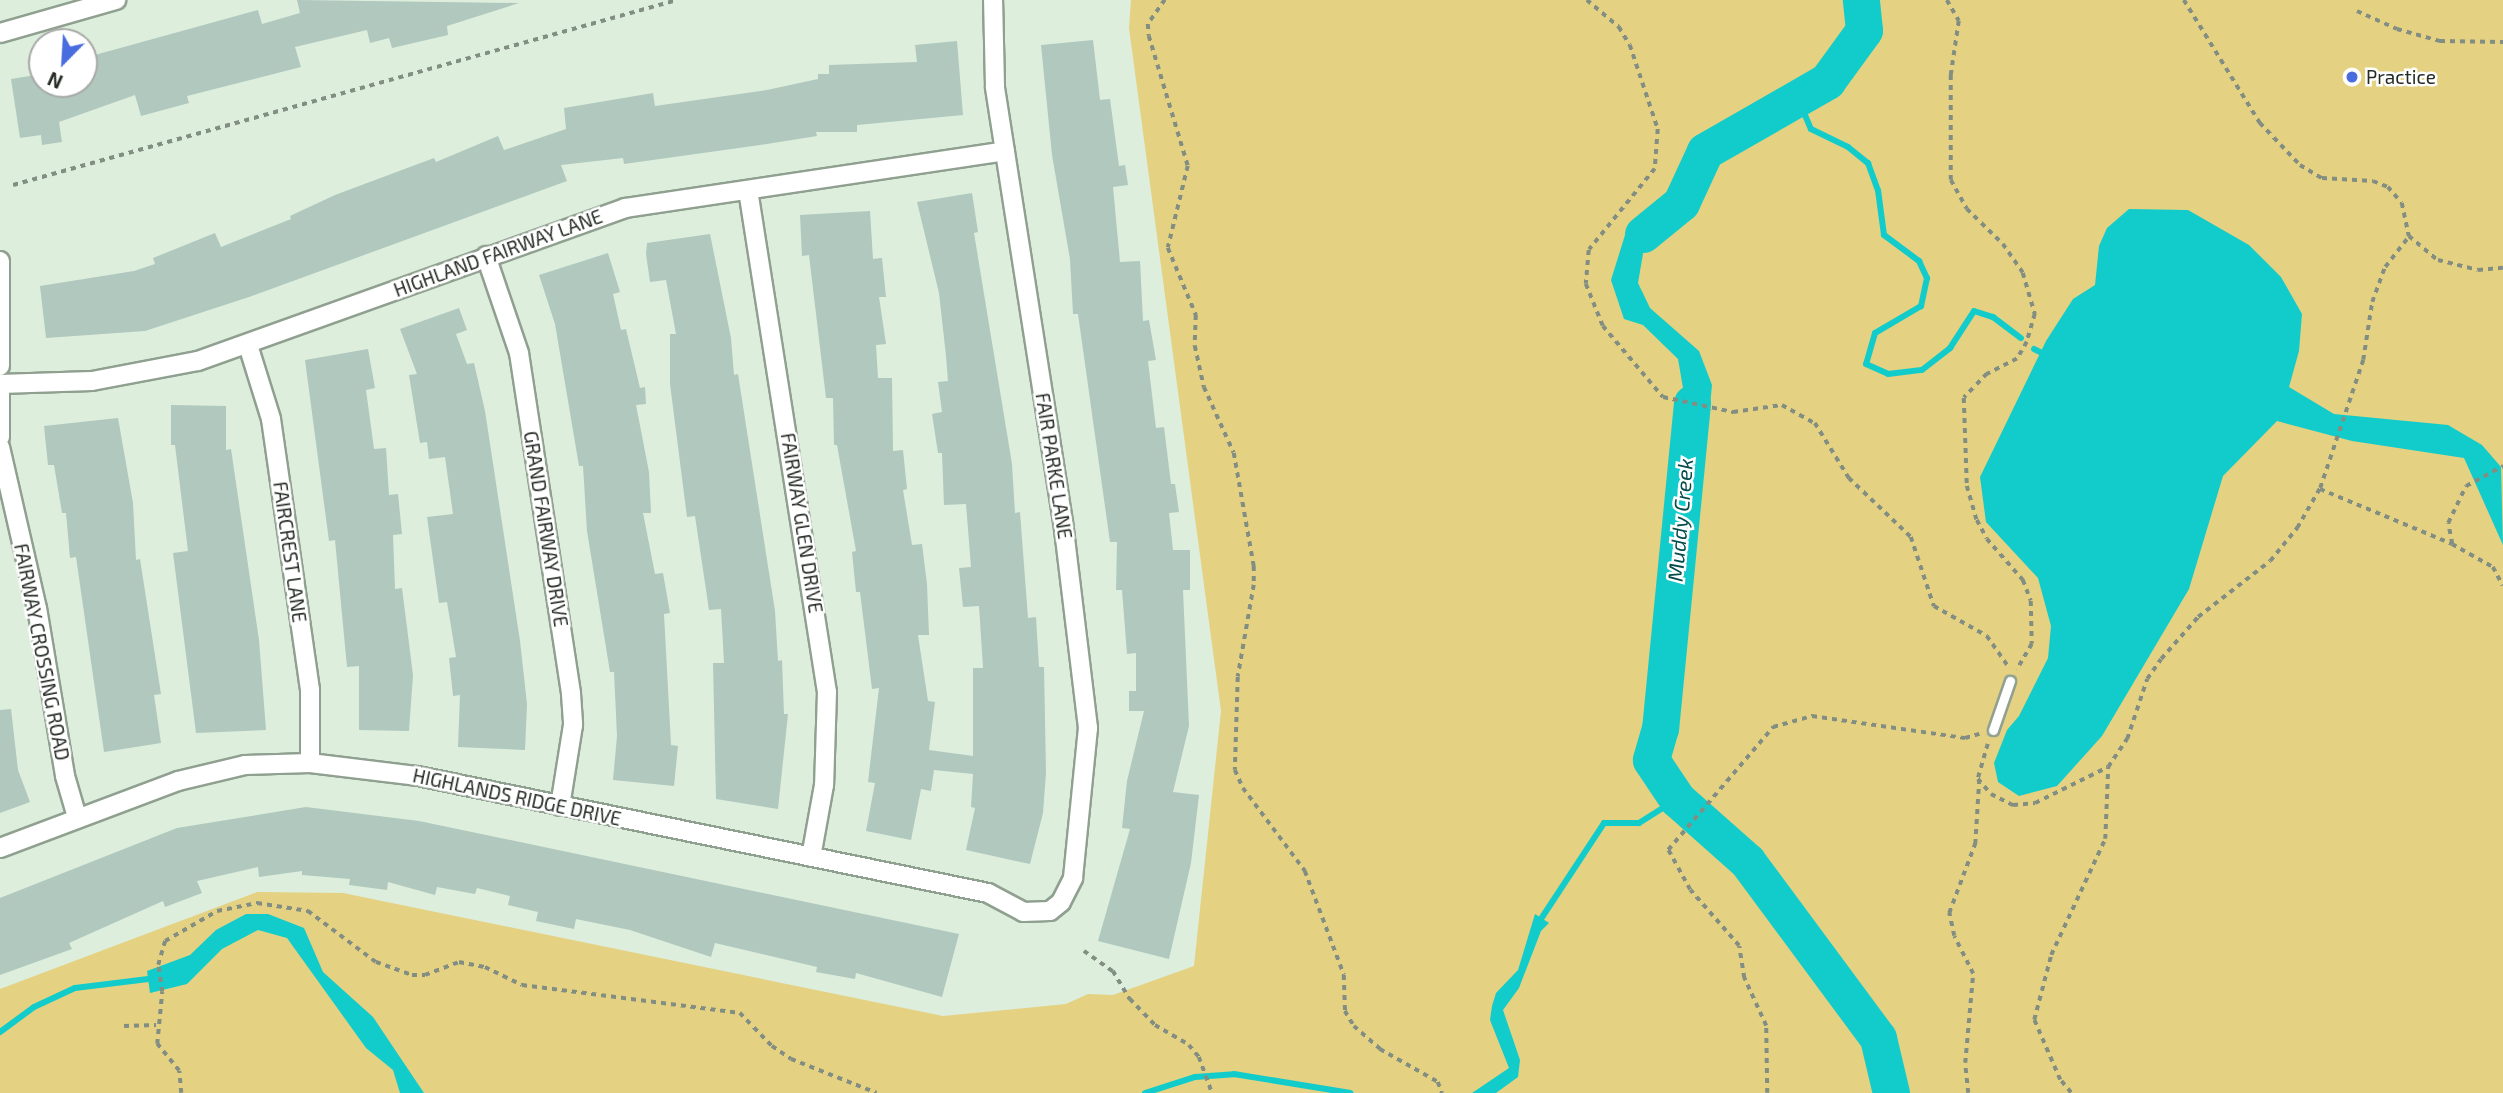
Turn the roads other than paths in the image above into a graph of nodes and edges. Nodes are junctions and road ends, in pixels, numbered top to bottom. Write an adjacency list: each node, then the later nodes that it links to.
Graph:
1 (116, 0): 3 (street)
2 (993, 0): 4 (street, FAIR PARKE LANE)
3 (0, 33)
4 (1005, 151): 5 (street, HIGHLAND FAIRWAY LANE); 21 (street, FAIR PARKE LANE)
5 (748, 190): 6 (street, HIGHLAND FAIRWAY LANE); 20 (street, FAIRWAY GLEN DRIVE)
6 (486, 256): 8 (street, HIGHLAND FAIRWAY LANE); 17 (street, GRAND FAIRWAY DRIVE)
7 (0, 261): 9 (street)
8 (248, 345): 10 (street, HIGHLAND FAIRWAY LANE); 16 (street, FAIRCREST LANE)
9 (0, 366)
10 (0, 384)
11 (0, 393): 12 (street)
12 (0, 437)
13 (0, 447): 18 (street, FAIRWAY CROSSING ROAD)
14 (2010, 681): 15 (lane)
15 (1993, 730)
16 (310, 762): 17 (street, HIGHLANDS RIDGE DRIVE); 18 (street, HIGHLANDS RIDGE DRIVE)
17 (560, 806): 20 (street, HIGHLANDS RIDGE DRIVE)
18 (77, 817): 19 (street, HIGHLANDS RIDGE DRIVE)
19 (0, 848)
20 (811, 857): 21 (street, HIGHLANDS RIDGE DRIVE)
21 (1036, 915)

